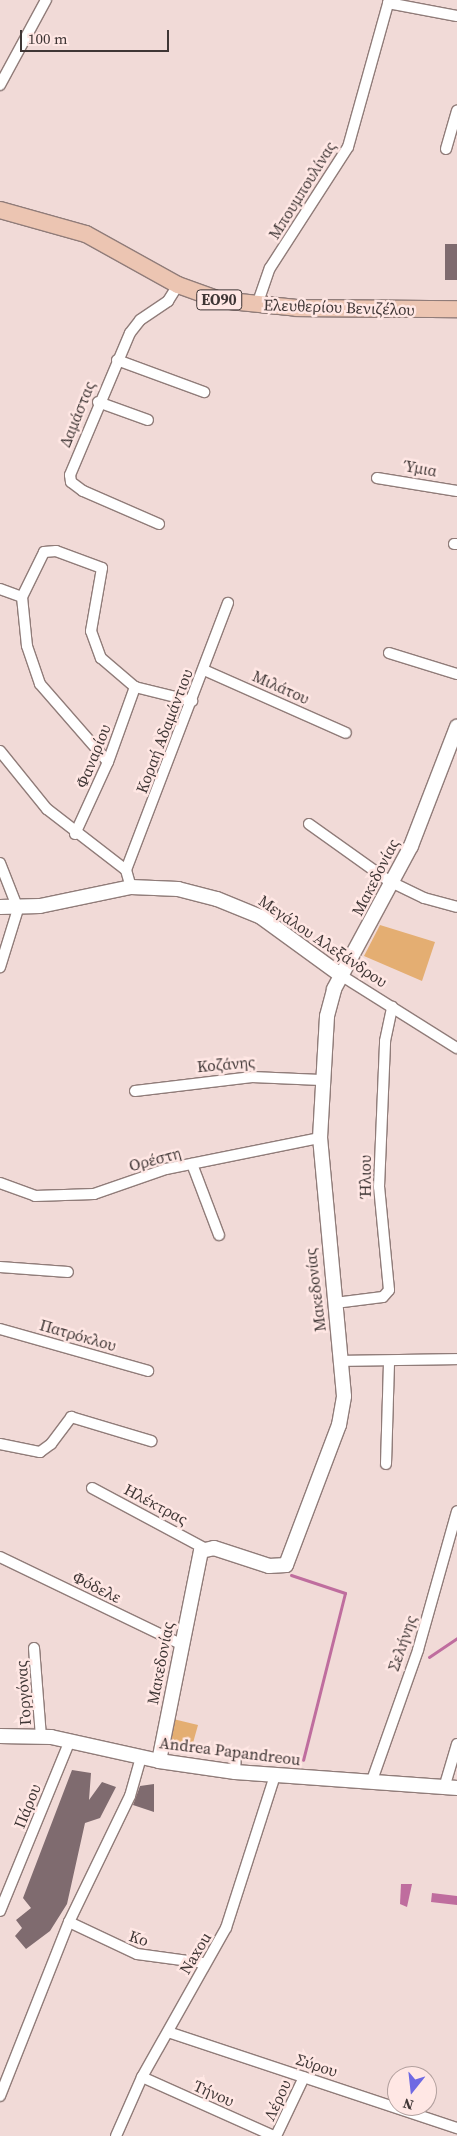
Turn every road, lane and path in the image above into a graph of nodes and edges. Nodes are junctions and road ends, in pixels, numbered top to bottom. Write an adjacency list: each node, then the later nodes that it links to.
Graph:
1 (46, 0): 4 (street)
2 (388, 2): 3 (street); 9 (street, Μπουμπουλίνας)
3 (457, 16)
4 (0, 85)
5 (457, 111): 6 (street)
6 (446, 149)
7 (0, 210): 8 (main road, Ελευθερίου Βενιζέλου / ΕΟ90)
8 (178, 285): 9 (main road, Ελευθερίου Βενιζέλου / ΕΟ90); 11 (street, Δαμάστας)
9 (257, 305): 10 (main road, Ελευθερίου Βενιζέλου / ΕΟ90)
10 (457, 309)
11 (117, 360): 12 (street); 13 (street, Δαμάστας)
12 (204, 392)
13 (98, 402): 14 (street); 17 (street, Δαμάστας)
14 (148, 420)
15 (377, 478): 16 (street, Ύμια)
16 (457, 491)
17 (159, 524)
18 (0, 589): 19 (street)
19 (22, 597): 24 (street); 29 (street)
20 (228, 603): 22 (street, Κοραή Αδαμάντιου)
21 (389, 653): 23 (street)
22 (204, 670): 25 (street, Κοραή Αδαμάντιου); 27 (street, Μιλάτου)
23 (457, 674)
24 (136, 687): 25 (street); 29 (street, Φαναρίου)
25 (192, 701): 33 (street, Κοραή Αδαμάντιου)
26 (457, 727): 34 (street, Μακεδονίας)
27 (346, 733)
28 (0, 751): 31 (street)
29 (108, 762): 31 (street, Φαναρίου)
30 (310, 824): 34 (street)
31 (75, 834): 33 (street)
32 (0, 863): 38 (street)
33 (126, 870): 35 (street)
34 (392, 884): 37 (street); 40 (street, Μακεδονίας)
35 (131, 887): 38 (street, Μεγάλου Αλεξάνδρου); 40 (street, Μεγάλου Αλεξάνδρου)
36 (0, 907): 38 (street, Μεγάλου Αλεξάνδρου)
37 (457, 907)
38 (18, 909): 39 (street)
39 (0, 967)
40 (342, 976): 41 (street, Μεγάλου Αλεξάνδρου); 43 (street, Μακεδονίας)
41 (392, 1007): 42 (street, Μεγάλου Αλεξάνδρου); 51 (street, Ήλιου)
42 (457, 1048)
43 (321, 1080): 44 (street, Κοζάνης); 45 (street, Μακεδονίας)
44 (135, 1091)
45 (320, 1138): 46 (street, Ορέστη); 51 (street, Μακεδονίας)
46 (192, 1164): 47 (street, Ορέστη); 48 (street)
47 (0, 1183)
48 (218, 1235)
49 (0, 1267): 50 (street)
50 (68, 1272)
51 (335, 1303): 54 (street, Μακεδονίας)
52 (0, 1329): 56 (street, Πατρόκλου)
53 (457, 1359): 55 (street)
54 (341, 1361): 55 (street); 62 (street, Μακεδονίας)
55 (388, 1361): 59 (street)
56 (148, 1371)
57 (151, 1441): 58 (street)
58 (0, 1444)
59 (386, 1464)
60 (92, 1488): 62 (street, Ηλέκτρας)
61 (457, 1511): 75 (street, Σελήνης)
62 (204, 1548): 64 (street, Μακεδονίας)
63 (0, 1557): 64 (street, Φόδελε)
64 (181, 1644): 72 (street, Μακεδονίας)
65 (34, 1648): 67 (street, Γοργόνας)
66 (0, 1736): 67 (street, Andrea Papandreou)
67 (41, 1736): 68 (street, Andrea Papandreou)
68 (70, 1740): 71 (street, Andrea Papandreou); 77 (street, Πάρου)
69 (457, 1744): 76 (street)
70 (236, 1755): 73 (street)
71 (142, 1757): 72 (street, Andrea Papandreou); 78 (street)
72 (159, 1761): 73 (street, Andrea Papandreou)
73 (235, 1772): 74 (street, Andrea Papandreou)
74 (275, 1775): 75 (street, Andrea Papandreou); 79 (street, Naxou)
75 (371, 1783): 76 (street, Andrea Papandreou)
76 (451, 1788)
77 (0, 1911)
78 (69, 1922): 79 (street, Ko); 83 (street)
79 (204, 1963): 80 (street, Naxou)
80 (168, 2032): 81 (street, Naxou); 82 (street, Σύρου)
81 (142, 2077): 85 (street, Naxou); 86 (street, Τήνου)
82 (304, 2077): 84 (street, Σύρου); 86 (street, Λέρου)
83 (0, 2096)
84 (457, 2128)
85 (116, 2136)
86 (275, 2136)

